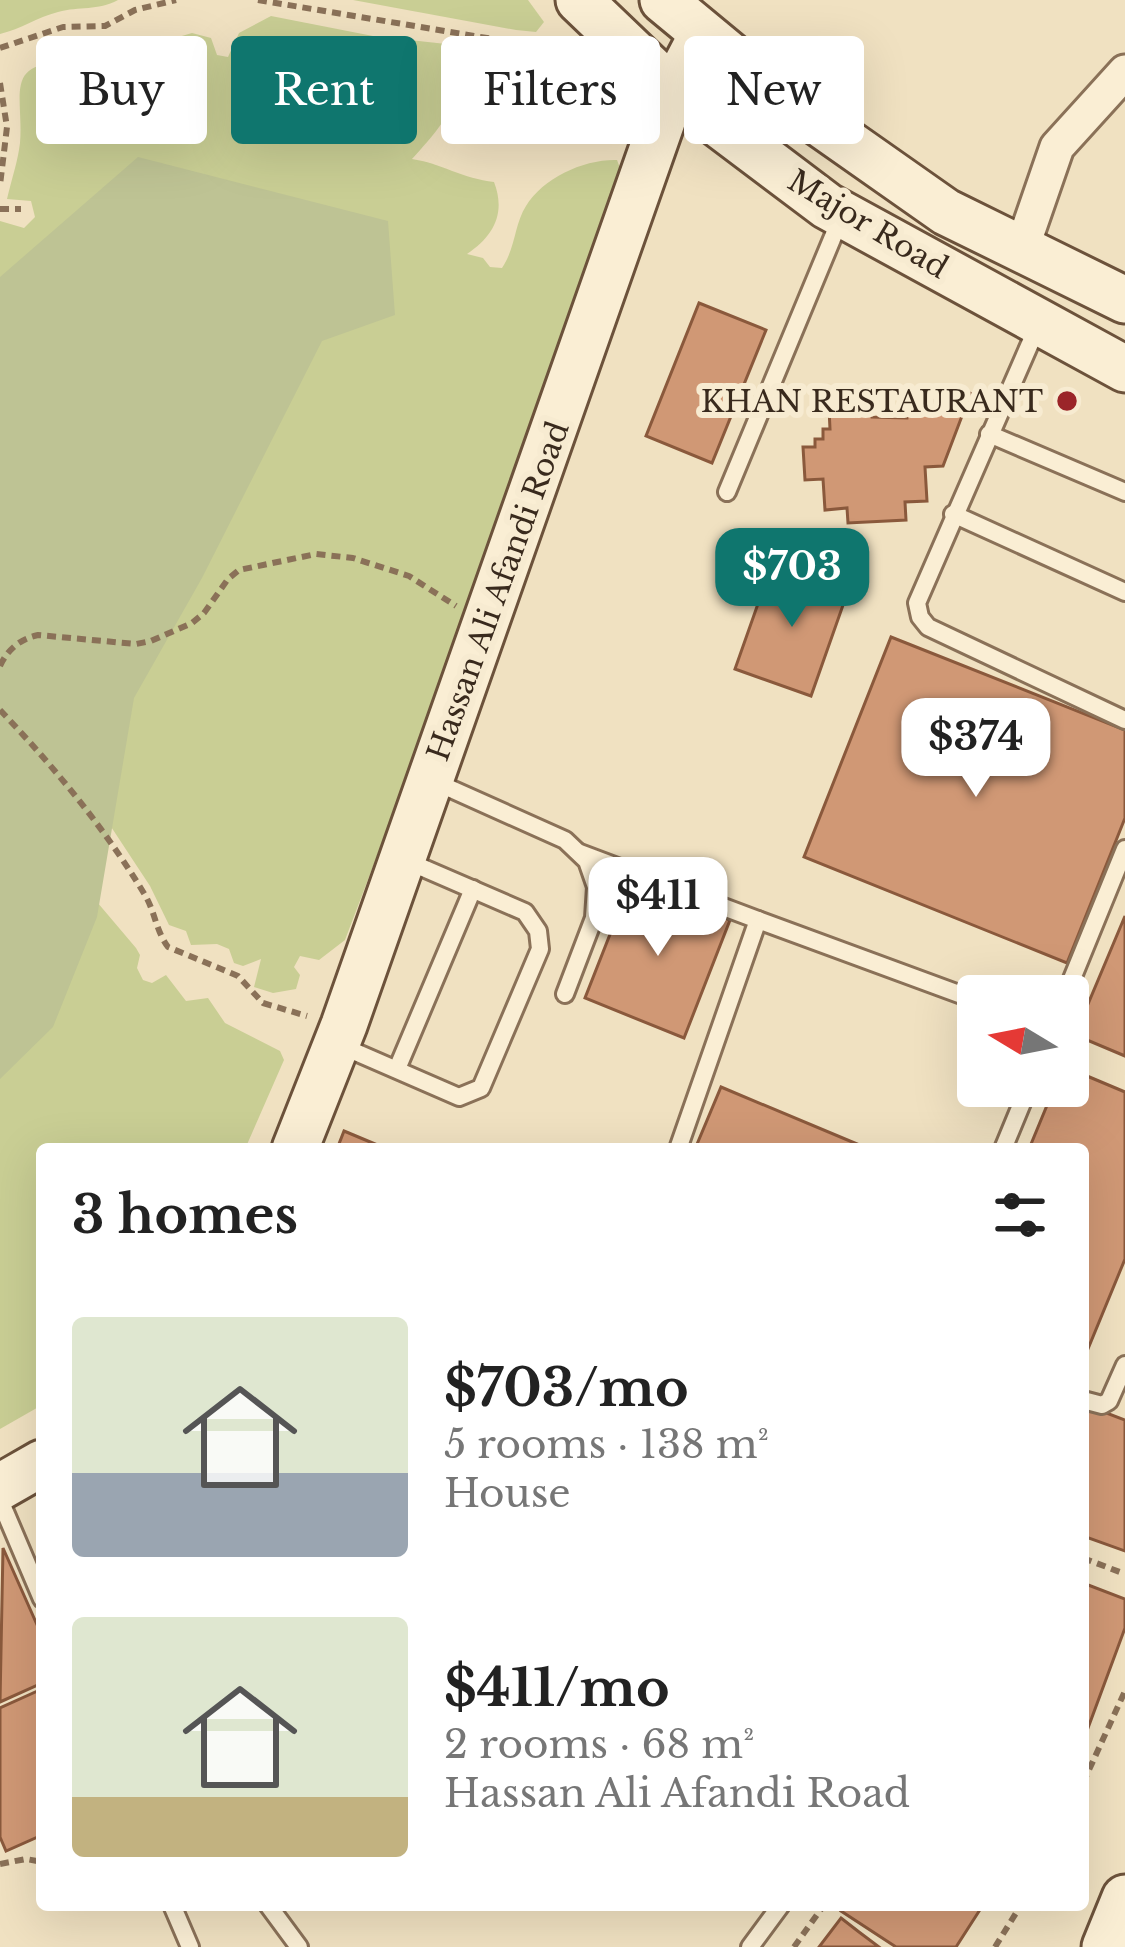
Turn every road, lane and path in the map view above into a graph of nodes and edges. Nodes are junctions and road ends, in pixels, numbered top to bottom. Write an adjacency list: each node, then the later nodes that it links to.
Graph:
1 (176, 0): 6 (path)
2 (258, 0): 11 (path)
3 (579, 0): 9 (street, Major Road)
4 (663, 0): 5 (street, Major Road)
5 (702, 35): 9 (street, Hassan Ali Afandi Road); 15 (street, Major Road)
6 (0, 48)
7 (1125, 72): 15 (street)
8 (0, 83): 10 (path)
9 (674, 90): 11 (street, Hassan Ali Afandi Road); 14 (street, Major Road)
10 (0, 185)
11 (639, 190): 24 (street, Hassan Ali Afandi Road)
12 (0, 209): 13 (path)
13 (21, 209)
14 (842, 214): 17 (street, Major Road); 20 (lane)
15 (1022, 250): 16 (street, Major Road)
16 (1125, 300)
17 (1039, 323): 18 (street, Major Road); 19 (lane)
18 (1125, 369)
19 (989, 434): 21 (lane); 22 (lane)
20 (727, 491)
21 (1125, 493)
22 (953, 514): 23 (lane); 27 (lane)
23 (1125, 592)
24 (484, 630): 25 (path); 28 (street, Hassan Ali Afandi Road)
25 (0, 666)
26 (0, 710): 37 (path)
27 (1125, 720)
28 (430, 779): 30 (lane); 31 (street, Hassan Ali Afandi Road)
29 (1125, 849): 34 (lane)
30 (580, 853): 33 (lane); 36 (lane)
31 (402, 859): 32 (lane); 37 (street, Hassan Ali Afandi Road)
32 (473, 889): 38 (lane); 38 (lane)
33 (758, 920): 35 (lane); 41 (lane)
34 (1074, 975)
35 (957, 993)
36 (565, 994)
37 (340, 1034): 38 (lane); 40 (street, Hassan Ali Afandi Road)
38 (398, 1069)
39 (1020, 1107): 42 (lane)
40 (298, 1143)
41 (680, 1143)
42 (1005, 1143)
43 (1125, 1365): 44 (lane)
44 (1089, 1402)
45 (36, 1466): 46 (street)
46 (0, 1487)
47 (0, 1500): 50 (lane)
48 (1089, 1560): 49 (path)
49 (1125, 1574)
50 (36, 1585)
51 (1125, 1691): 52 (path)
52 (1089, 1771)
53 (36, 1861): 54 (path)
54 (0, 1864)
55 (1125, 1898): 66 (street)
56 (175, 1911): 61 (lane)
57 (272, 1911): 62 (lane)
58 (777, 1911): 63 (lane)
59 (820, 1911): 64 (path)
60 (1018, 1911): 65 (path)
61 (190, 1947)
62 (298, 1947)
63 (750, 1947)
64 (794, 1947)
65 (994, 1947)
66 (1105, 1947)

